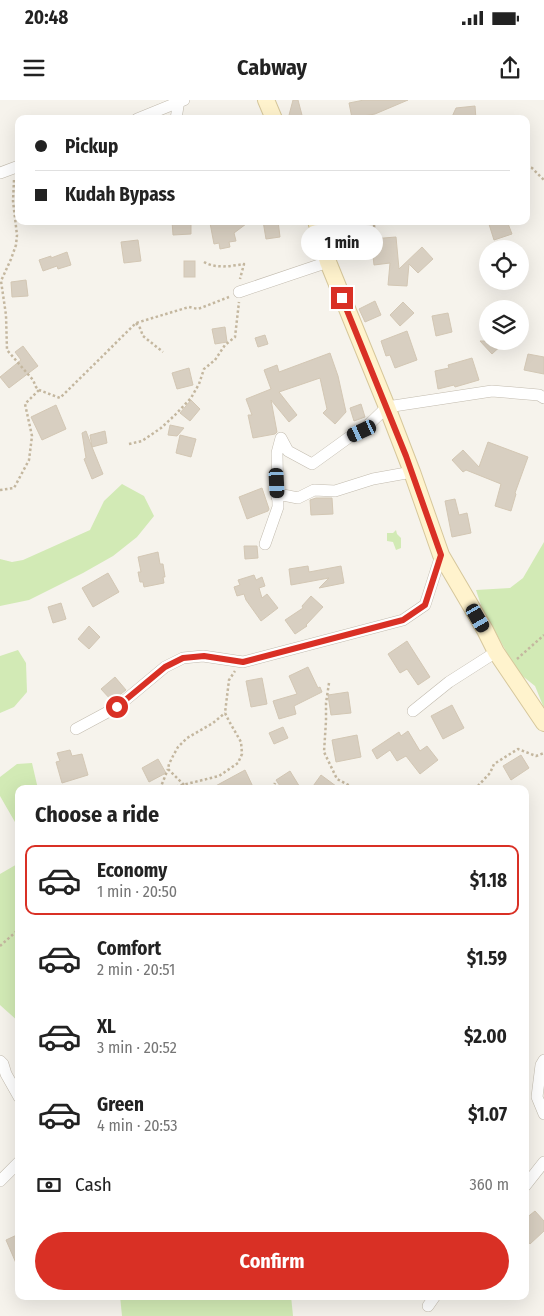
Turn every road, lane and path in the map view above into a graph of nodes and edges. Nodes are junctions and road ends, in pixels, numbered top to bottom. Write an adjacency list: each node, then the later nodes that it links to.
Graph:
1 (266, 100): 5 (street)
2 (180, 101): 3 (street); 4 (street)
3 (147, 115)
4 (177, 115)
5 (272, 115)
6 (15, 167): 8 (street)
7 (530, 168): 10 (path)
8 (0, 173)
9 (15, 178): 11 (path)
10 (544, 180)
11 (15, 218)
12 (16, 225): 23 (path)
13 (318, 225): 19 (street)
14 (324, 225): 15 (path)
15 (347, 225)
16 (374, 225): 17 (path)
17 (375, 236)
18 (204, 262): 20 (path)
19 (328, 262): 20 (street); 25 (street)
20 (239, 292): 21 (path); 26 (path)
21 (136, 323): 22 (path); 23 (path)
22 (163, 352)
23 (39, 390): 28 (path)
24 (544, 398): 25 (street)
25 (387, 407): 27 (street); 29 (street)
26 (129, 444)
27 (412, 472): 29 (street); 31 (street)
28 (0, 490)
29 (277, 497): 30 (street)
30 (264, 544)
31 (441, 555): 33 (street); 34 (street)
32 (544, 635): 35 (path)
33 (496, 652): 35 (street); 37 (street)
34 (243, 662): 38 (path); 40 (street)
35 (508, 669): 39 (street)
36 (329, 683): 46 (path)
37 (413, 711)
38 (225, 712): 42 (path); 43 (path)
39 (544, 724)
40 (76, 729)
41 (544, 753): 47 (path)
42 (168, 769): 43 (path); 44 (path)
43 (184, 784): 45 (path)
44 (162, 785)
45 (180, 785)
46 (348, 785)
47 (480, 785)
48 (15, 933): 49 (path)
49 (0, 946)
50 (544, 1060): 53 (street)
51 (0, 1061): 52 (street)
52 (15, 1091)
53 (544, 1114)
54 (544, 1162): 57 (street)
55 (15, 1166): 56 (street)
56 (0, 1181)
57 (529, 1181)
58 (432, 1300): 59 (street)
59 (428, 1306)

